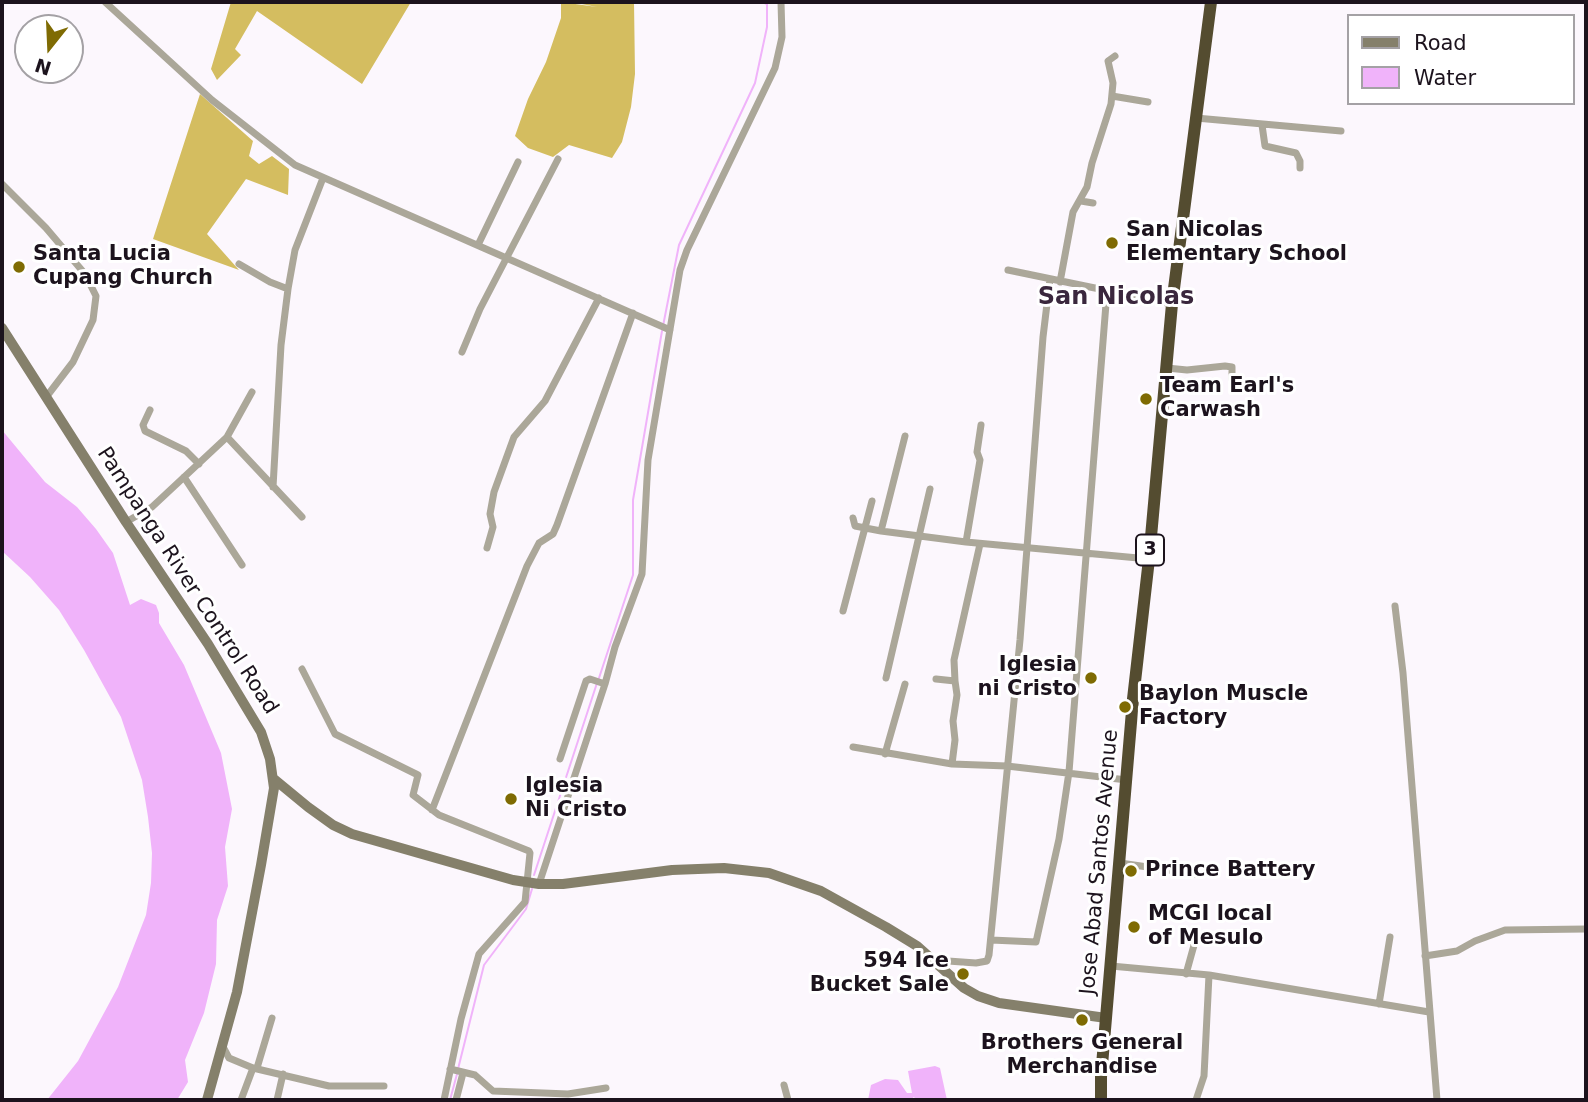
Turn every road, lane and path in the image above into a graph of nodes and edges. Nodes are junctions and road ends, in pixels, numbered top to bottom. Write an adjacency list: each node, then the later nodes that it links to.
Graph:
1 (105, 2): 13 (street)
2 (781, 2): 29 (street)
3 (1210, 2): 7 (highway, Jose Abad Santos Avenue / 3)
4 (1115, 56): 5 (street)
5 (1112, 96): 6 (street); 15 (street)
6 (1148, 102)
7 (1196, 118): 8 (street); 26 (highway, Jose Abad Santos Avenue / 3)
8 (1262, 125): 9 (street); 12 (street)
9 (1341, 131)
10 (558, 159): 18 (street)
11 (517, 162): 17 (street)
12 (1300, 168)
13 (323, 178): 17 (street); 23 (street)
14 (2, 184): 34 (street)
15 (1081, 201): 16 (street); 22 (street)
16 (1093, 203)
17 (478, 245): 18 (street)
18 (506, 257): 25 (street); 30 (street)
19 (239, 264): 23 (street)
20 (1008, 270): 21 (street)
21 (1050, 279): 22 (street); 53 (street)
22 (1060, 282): 24 (street)
23 (288, 289): 41 (street)
24 (1107, 291): 26 (street); 54 (street)
25 (599, 298): 27 (street); 52 (street)
26 (1172, 304): 31 (highway, Jose Abad Santos Avenue / 3)
27 (633, 313): 29 (street); 73 (street)
28 (2, 328): 34 (main road, Pampanga River Control Road)
29 (669, 329): 63 (street)
30 (462, 352)
31 (1167, 368): 32 (street); 55 (highway, Jose Abad Santos Avenue / 3)
32 (1232, 379)
33 (252, 392): 38 (street)
34 (47, 396): 46 (main road, Pampanga River Control Road)
35 (150, 410): 39 (street)
36 (981, 425): 50 (street)
37 (905, 436): 48 (street)
38 (227, 437): 39 (street); 41 (street)
39 (199, 464): 40 (street)
40 (184, 477): 46 (street); 56 (street)
41 (273, 487): 44 (street)
42 (930, 489): 49 (street)
43 (872, 500): 47 (street)
44 (302, 517)
45 (853, 518): 47 (street)
46 (126, 522): 71 (main road, Pampanga River Control Road)
47 (863, 528): 48 (street); 58 (street)
48 (881, 531): 49 (street)
49 (920, 537): 50 (street); 60 (street)
50 (966, 542): 51 (street)
51 (980, 544): 53 (street); 62 (street)
52 (486, 548)
53 (1028, 548): 54 (street); 69 (street)
54 (1085, 553): 55 (street); 70 (street)
55 (1149, 559): 72 (highway, Jose Abad Santos Avenue / 3)
56 (242, 565)
57 (1395, 606): 82 (street)
58 (843, 611)
59 (302, 669): 73 (street)
60 (886, 678)
61 (936, 679): 62 (street)
62 (955, 681): 68 (street)
63 (604, 684): 67 (street); 77 (street)
64 (905, 684): 66 (street)
65 (853, 747): 66 (street)
66 (885, 754): 68 (street)
67 (560, 759)
68 (952, 764): 69 (street)
69 (1007, 766): 70 (street); 81 (street)
70 (1069, 772): 72 (street); 81 (street)
71 (274, 779): 76 (main road); 91 (main road)
72 (1127, 780): 74 (highway, Jose Abad Santos Avenue / 3)
73 (432, 810): 76 (street)
74 (1120, 863): 75 (street); 84 (highway, Jose Abad Santos Avenue / 3)
75 (1196, 874)
76 (527, 882): 77 (main road); 93 (street)
77 (539, 884): 83 (main road)
78 (1586, 929): 82 (street)
79 (1390, 937): 87 (street)
80 (1196, 938): 85 (street)
81 (991, 940): 83 (street)
82 (1425, 956): 88 (street)
83 (933, 960): 90 (main road)
84 (1111, 966): 85 (street); 90 (highway, Jose Abad Santos Avenue / 3)
85 (1186, 974): 86 (street)
86 (1209, 975): 87 (street); 105 (street)
87 (1379, 1004): 88 (street)
88 (1429, 1012): 106 (street)
89 (272, 1018): 92 (street)
90 (1106, 1018): 104 (highway, Jose Abad Santos Avenue / 3)
91 (222, 1045): 92 (street); 98 (main road)
92 (255, 1068): 94 (street); 99 (street)
93 (456, 1071): 97 (street); 101 (street); 102 (street)
94 (284, 1074): 96 (street); 100 (street)
95 (785, 1085): 103 (street)
96 (384, 1086)
97 (606, 1088)
98 (207, 1100)
99 (242, 1100)
100 (277, 1100)
101 (444, 1100)
102 (456, 1100)
103 (788, 1100)
104 (1101, 1100)
105 (1196, 1100)
106 (1437, 1100)

